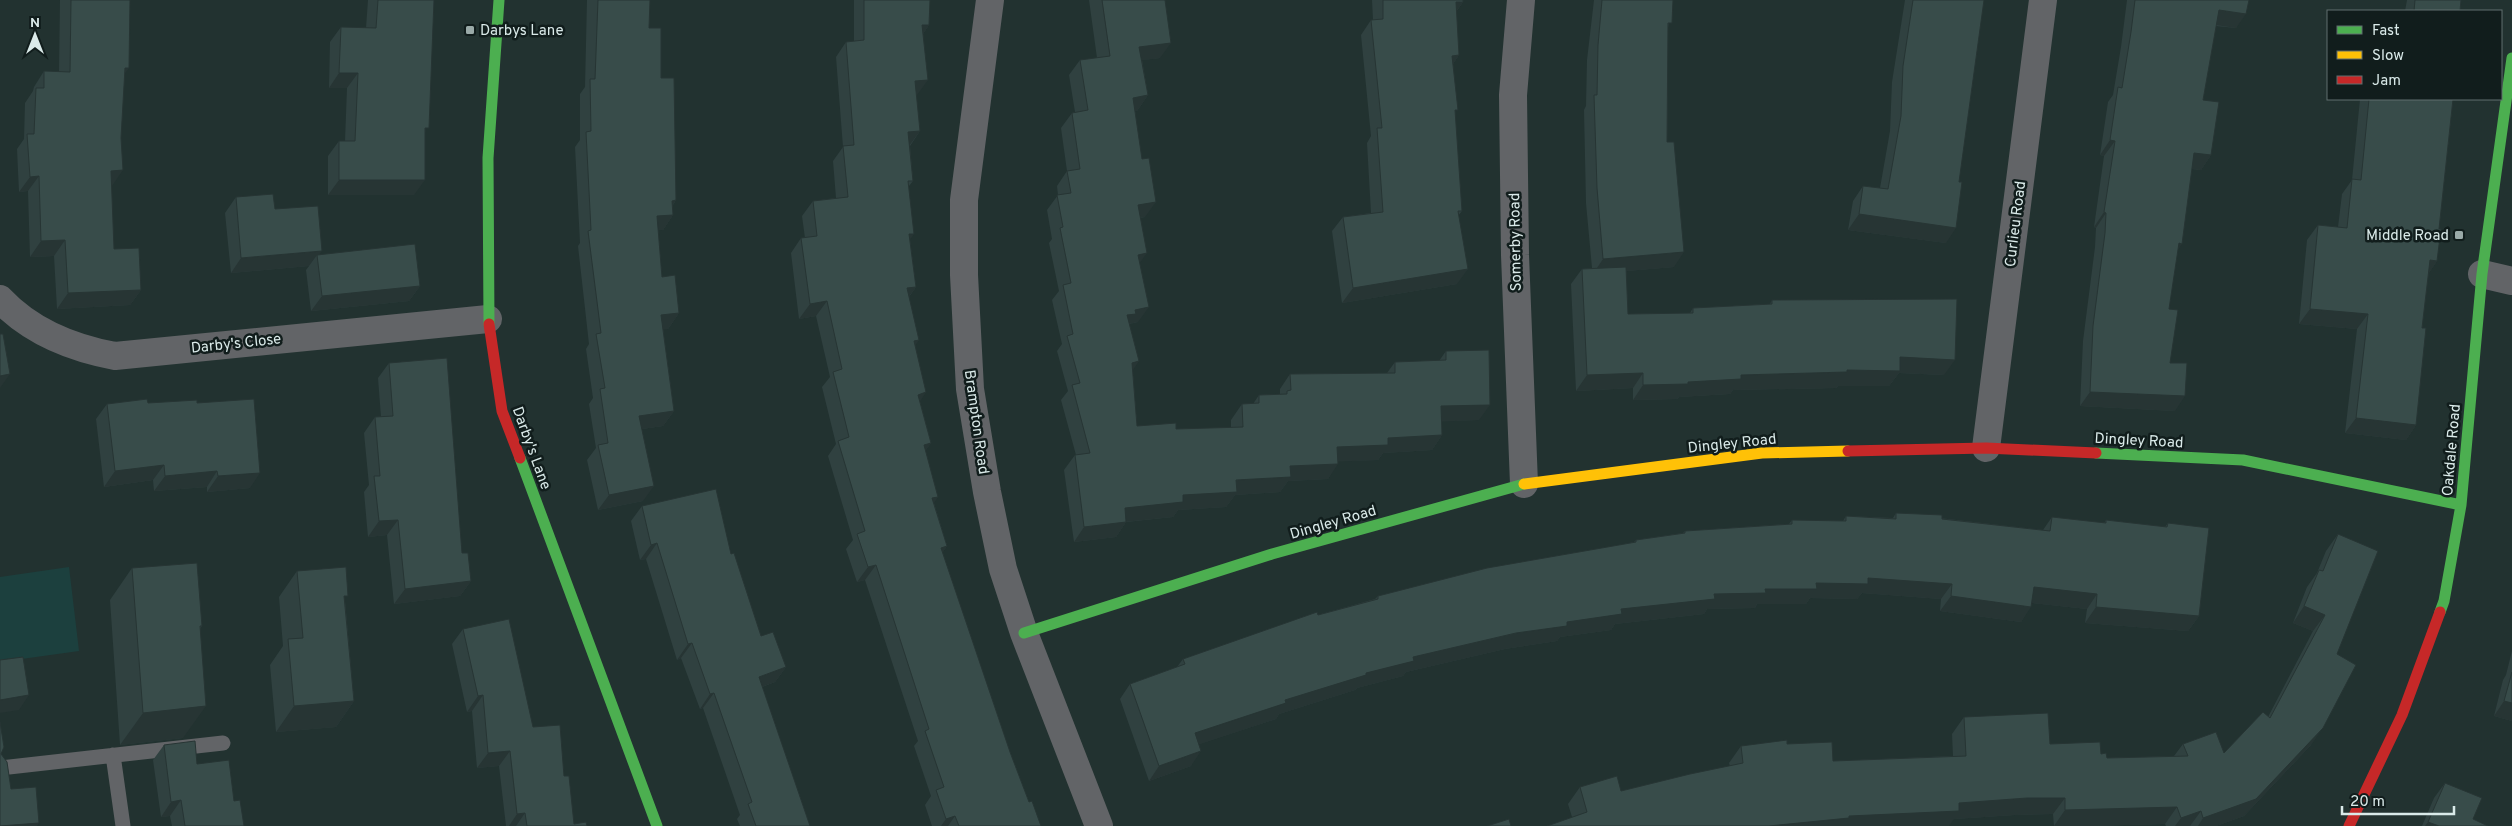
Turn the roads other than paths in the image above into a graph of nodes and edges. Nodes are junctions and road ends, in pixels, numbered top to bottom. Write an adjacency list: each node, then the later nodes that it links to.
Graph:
1 (499, 0): 9 (street, Darby's Lane)
2 (990, 0): 13 (street, Brampton Road)
3 (1521, 0): 11 (street, Somerby Road)
4 (2043, 0): 10 (street, Curlieu Road)
5 (2512, 58): 6 (street, Oakdale Road)
6 (2482, 274): 7 (street); 12 (street, Oakdale Road)
7 (2512, 281)
8 (0, 299): 9 (street, Darby's Close)
9 (488, 319): 18 (street, Darby's Lane)
10 (1986, 448): 11 (street, Dingley Road); 12 (street, Dingley Road)
11 (1524, 484): 13 (street, Dingley Road)
12 (2461, 505): 20 (street, Oakdale Road)
13 (1024, 633): 19 (street, Brampton Road)
14 (223, 743): 15 (lane)
15 (113, 755): 16 (lane); 17 (lane)
16 (0, 768)
17 (124, 826)
18 (657, 826)
19 (1099, 826)
20 (2349, 826)

